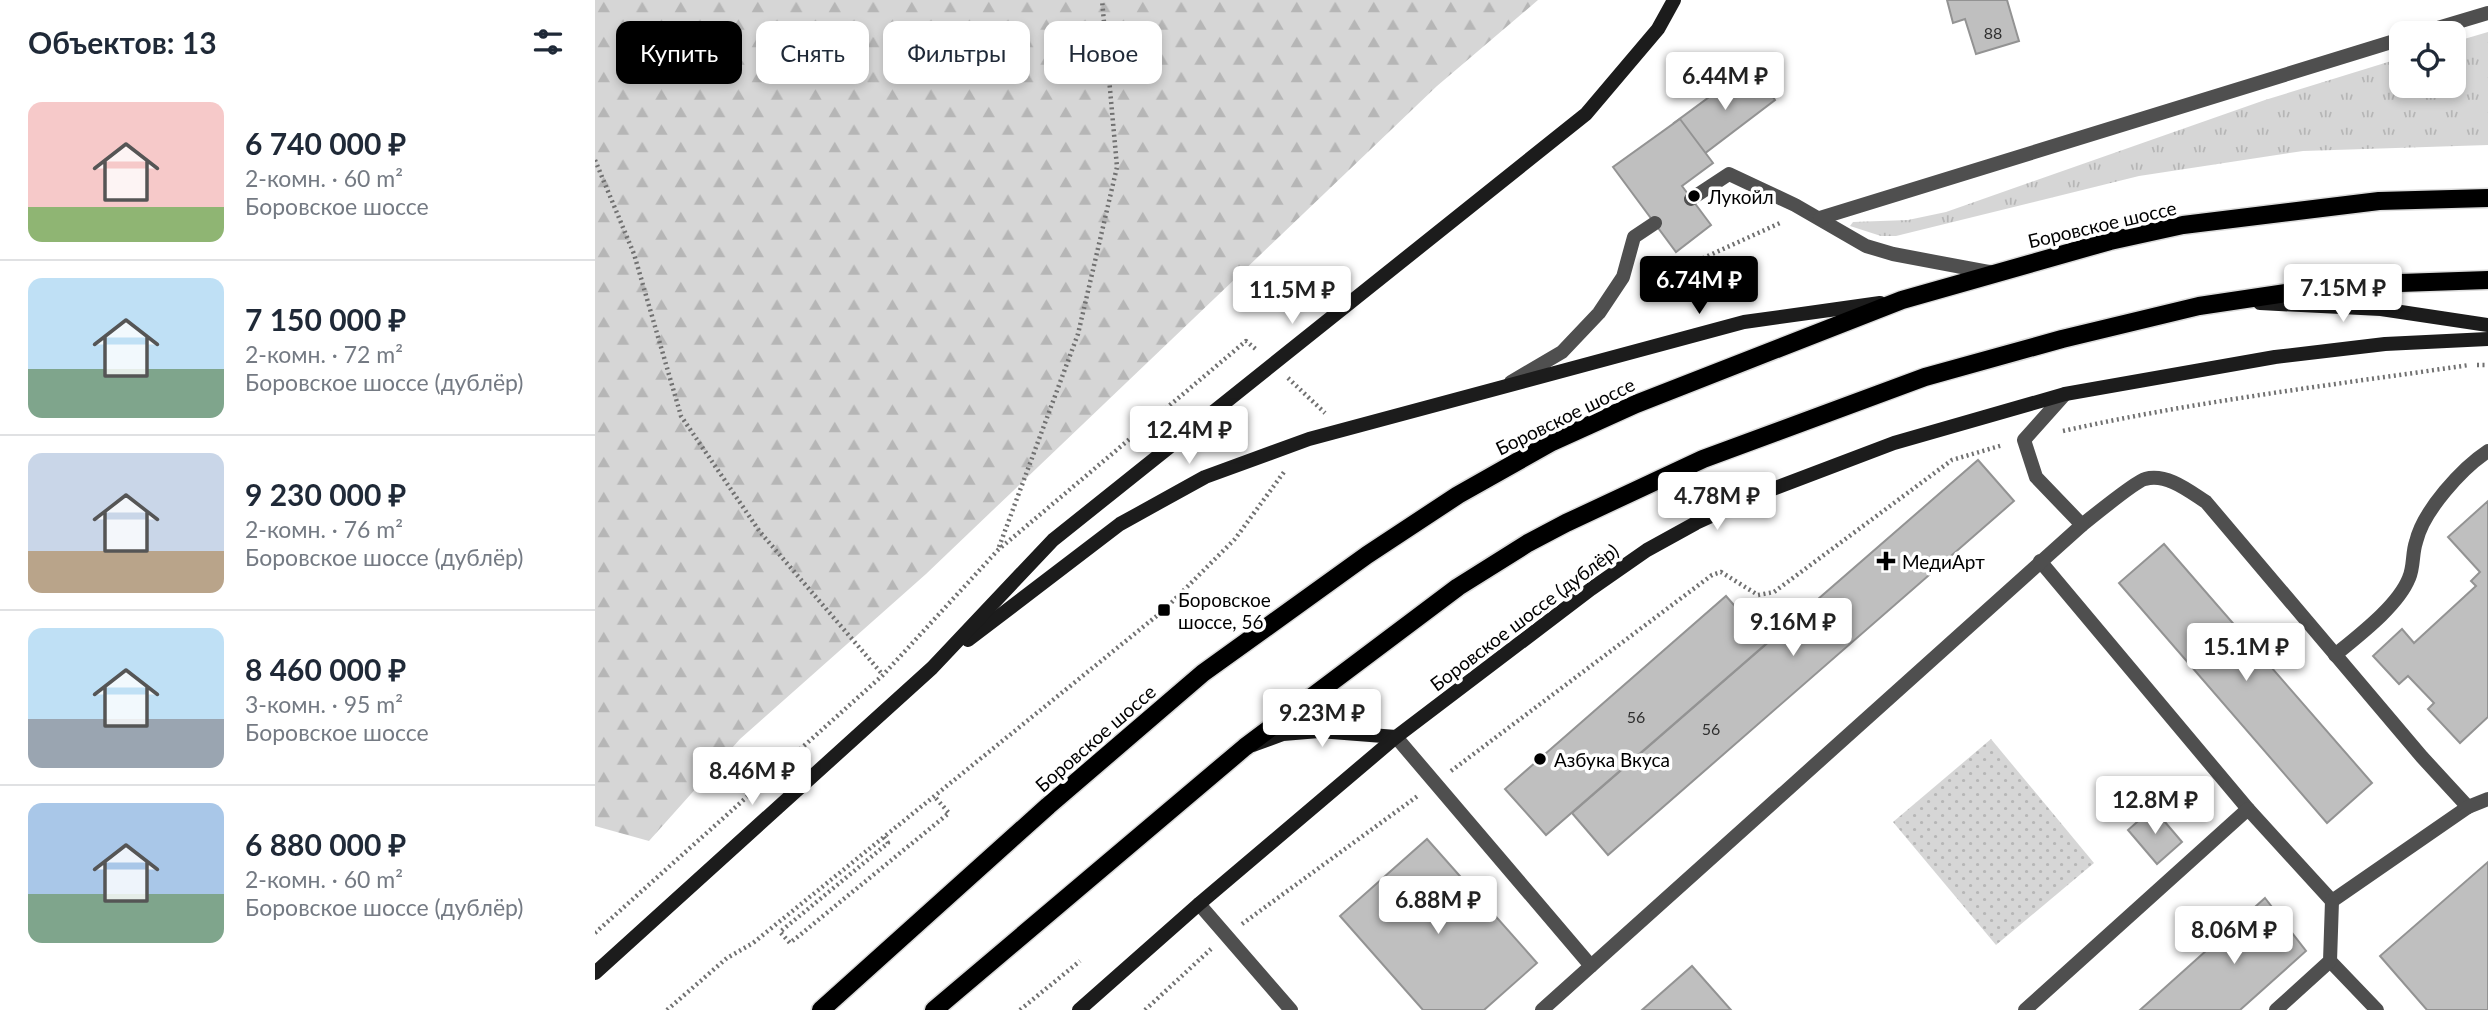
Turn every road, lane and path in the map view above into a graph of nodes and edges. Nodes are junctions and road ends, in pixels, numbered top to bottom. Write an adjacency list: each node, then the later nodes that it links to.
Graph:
1 (1103, 0): 25 (path)
2 (1674, 0): 28 (street)
3 (2488, 13): 4 (lane)
4 (2461, 21)
5 (2389, 43): 9 (lane)
6 (595, 160): 29 (path)
7 (2488, 198): 11 (main road, Боровское шоссе)
8 (1691, 199): 9 (lane)
9 (1814, 215): 11 (lane); 12 (path)
10 (1655, 223): 12 (lane)
11 (1994, 272): 14 (main road, Боровское шоссе)
12 (1623, 277): 19 (lane)
13 (2488, 280): 15 (main road)
14 (1902, 300): 19 (street); 46 (main road, Боровское шоссе)
15 (2199, 306): 16 (street); 31 (main road)
16 (2488, 325)
17 (2488, 339): 20 (street, Боровское шоссе (дублёр))
18 (2488, 365): 22 (path)
19 (1506, 384): 21 (street)
20 (2065, 394): 22 (lane); 30 (street, Боровское шоссе (дублёр))
21 (1309, 439): 28 (street); 33 (path)
22 (2024, 440): 24 (lane); 32 (path)
23 (2488, 451): 27 (lane)
24 (2081, 525): 26 (lane); 27 (lane)
25 (998, 550)
26 (2040, 561): 36 (lane); 43 (lane)
27 (2335, 655): 35 (lane)
28 (932, 668): 44 (street)
29 (883, 675)
30 (1396, 737): 31 (street); 32 (lane); 39 (street, Боровское шоссе (дублёр))
31 (1245, 747): 47 (main road)
32 (1434, 784): 40 (path); 43 (lane)
33 (934, 796): 37 (path); 37 (path)
34 (2488, 799): 35 (lane)
35 (2468, 807): 38 (lane)
36 (2248, 809): 38 (lane); 53 (lane)
37 (884, 837): 45 (path)
38 (2332, 901): 42 (lane)
39 (1199, 904): 40 (lane); 49 (street, Боровское шоссе (дублёр))
40 (1228, 935): 50 (path); 51 (lane)
41 (1080, 961): 48 (path)
42 (2330, 961): 54 (lane); 55 (lane)
43 (1591, 966): 52 (lane)
44 (595, 972)
45 (667, 1010)
46 (821, 1010)
47 (934, 1010)
48 (1020, 1010)
49 (1079, 1010)
50 (1145, 1010)
51 (1291, 1010)
52 (1542, 1010)
53 (2025, 1010)
54 (2276, 1010)
55 (2377, 1010)

